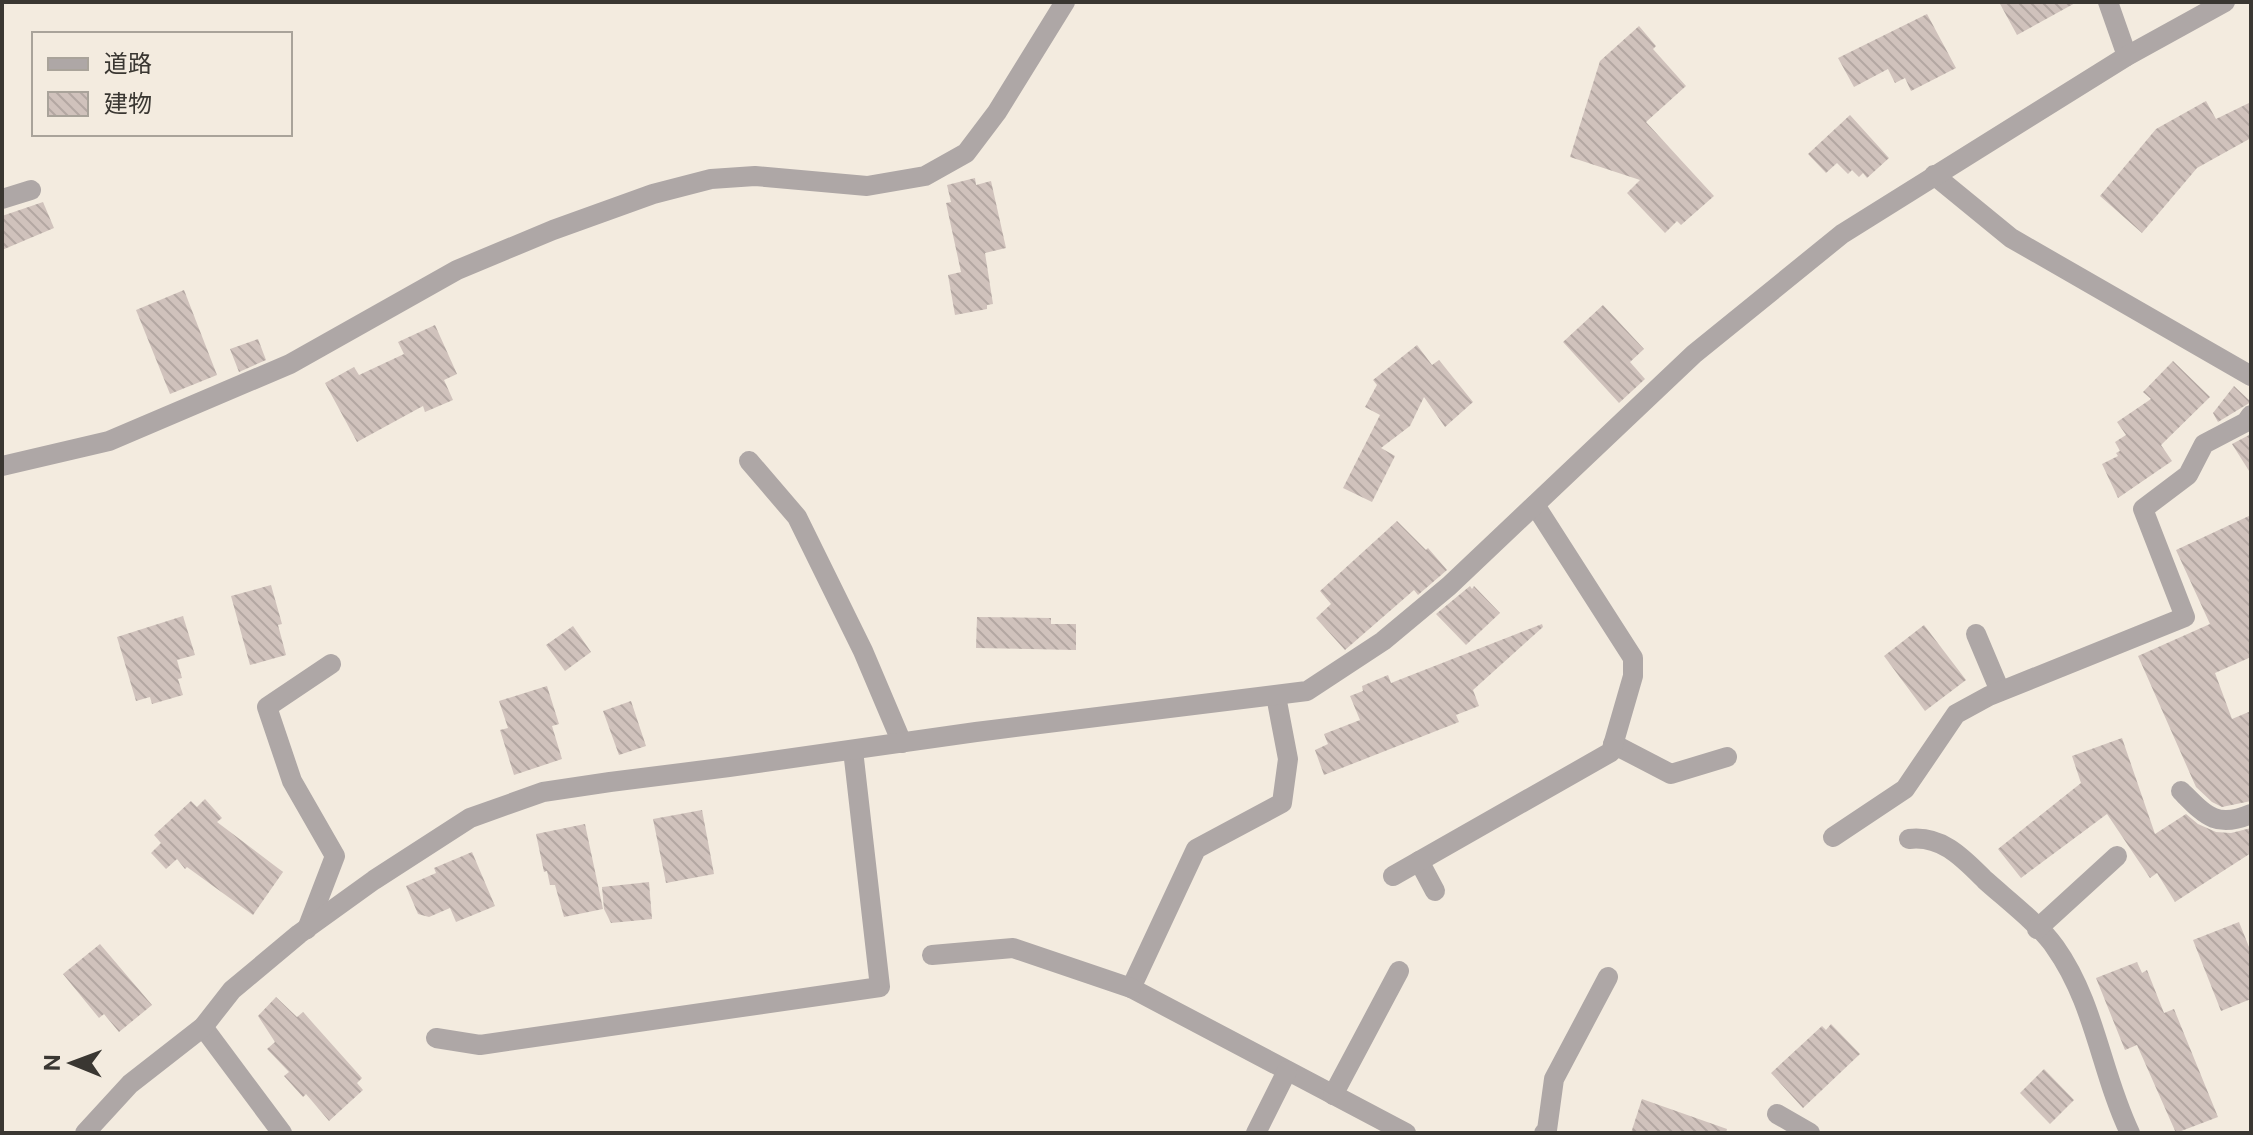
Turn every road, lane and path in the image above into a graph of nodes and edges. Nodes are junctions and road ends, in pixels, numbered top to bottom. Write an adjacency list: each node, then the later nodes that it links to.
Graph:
1 (1065, 2): 11 (street)
2 (2108, 2): 4 (street)
3 (2225, 2): 4 (street)
4 (2127, 56): 5 (street)
5 (1934, 175): 8 (street); 12 (street)
6 (31, 190): 7 (street)
7 (2, 199)
8 (2251, 376)
9 (2251, 415): 15 (street)
10 (749, 461): 17 (street)
11 (2, 466)
12 (1535, 505): 16 (street); 18 (street)
13 (1976, 634): 15 (street)
14 (331, 664): 29 (street)
15 (2000, 691): 23 (street)
16 (1276, 696): 17 (street); 34 (street)
17 (902, 743): 19 (street)
18 (1613, 744): 20 (street); 26 (street)
19 (853, 750): 29 (street); 36 (street)
20 (1727, 757)
21 (2181, 791): 22 (street)
22 (2251, 814)
23 (1833, 837)
24 (1909, 839): 30 (street)
25 (2117, 856): 30 (street)
26 (1419, 861): 27 (street); 28 (street)
27 (1393, 876)
28 (1435, 891)
29 (307, 929): 35 (street)
30 (2037, 929): 46 (street)
31 (932, 955): 34 (street)
32 (1399, 971): 38 (street)
33 (1608, 977): 44 (street)
34 (1131, 988): 37 (street)
35 (203, 1027): 40 (street); 41 (street)
36 (436, 1038)
37 (1287, 1071): 38 (street); 42 (street)
38 (1333, 1095): 43 (street)
39 (1777, 1114): 45 (street)
40 (85, 1133)
41 (282, 1133)
42 (1256, 1133)
43 (1406, 1133)
44 (1544, 1133)
45 (1810, 1133)
46 (2130, 1133)

